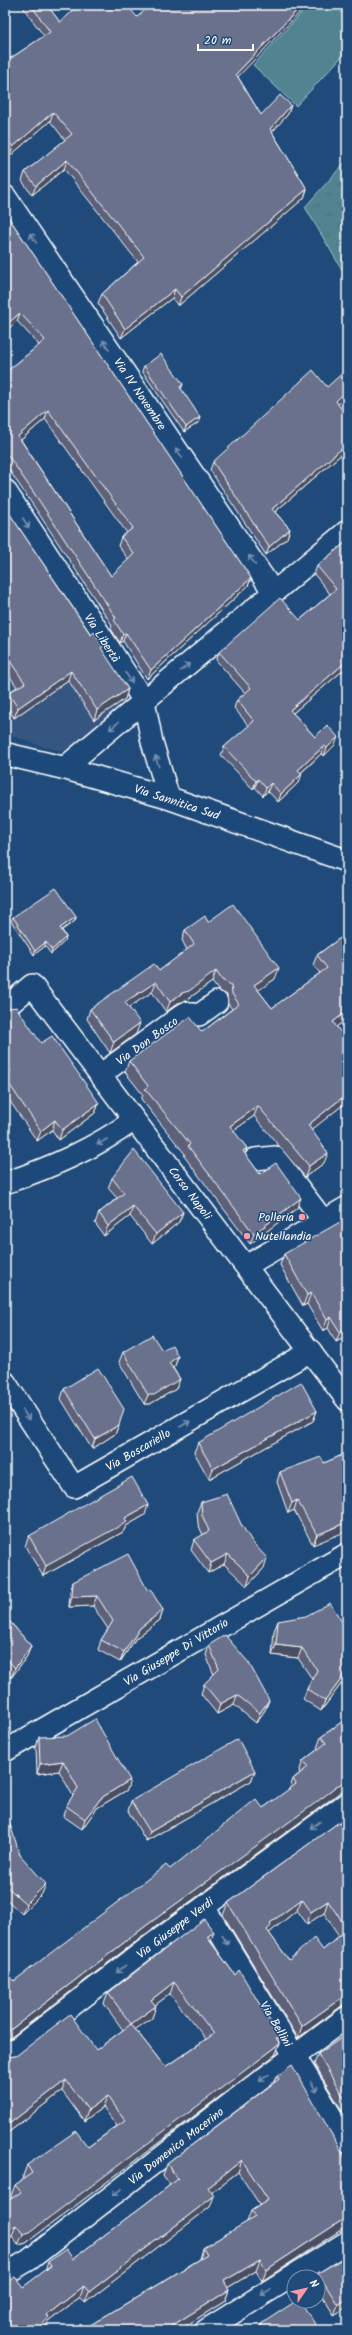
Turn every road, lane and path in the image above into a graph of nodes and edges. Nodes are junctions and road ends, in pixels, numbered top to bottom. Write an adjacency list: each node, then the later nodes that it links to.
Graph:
1 (5, 196): 4 (street, Via IV Novembre, one-way to 1)
2 (5, 490): 5 (street, Via Libertà, one-way to 5)
3 (347, 531): 4 (street)
4 (274, 593): 5 (street, one-way to 4)
5 (144, 701): 7 (street, one-way to 7); 8 (street, Via Libertà, one-way to 5)
6 (5, 754): 7 (main road, Via Sannitica Sud)
7 (64, 768): 8 (main road, Via Sannitica Sud)
8 (169, 798): 9 (main road, Via Sannitica Sud)
9 (347, 861)
10 (217, 1002): 12 (street, Via Don Bosco)
11 (5, 1008): 12 (street, Corso Napoli)
12 (100, 1075): 13 (street, Corso Napoli)
13 (134, 1120): 15 (street, one-way to 15); 18 (street, Corso Napoli)
14 (255, 1159): 17 (street)
15 (5, 1183)
16 (347, 1207): 17 (street)
17 (323, 1220): 18 (street)
18 (246, 1266): 19 (street, Corso Napoli)
19 (311, 1351): 20 (street, Via Boscariello, one-way to 19); 21 (street, Corso Napoli)
20 (5, 1382)
21 (347, 1400)
22 (347, 1554): 23 (street, Via Giuseppe Di Vittorio)
23 (5, 1751)
24 (345, 1808): 25 (street, Via Giuseppe Verdi, one-way to 25)
25 (204, 1907): 27 (street, Via Bellini, one-way to 27); 28 (street, Via Giuseppe Verdi, one-way to 28)
26 (347, 2017): 27 (street, Via Domenico Mocerino)
27 (295, 2055): 29 (street, Via Bellini, one-way to 29); 31 (street, Via Domenico Mocerino, one-way to 31)
28 (5, 2057)
29 (347, 2142)
30 (347, 2242): 32 (street, one-way to 32)
31 (5, 2274)
32 (206, 2330)

